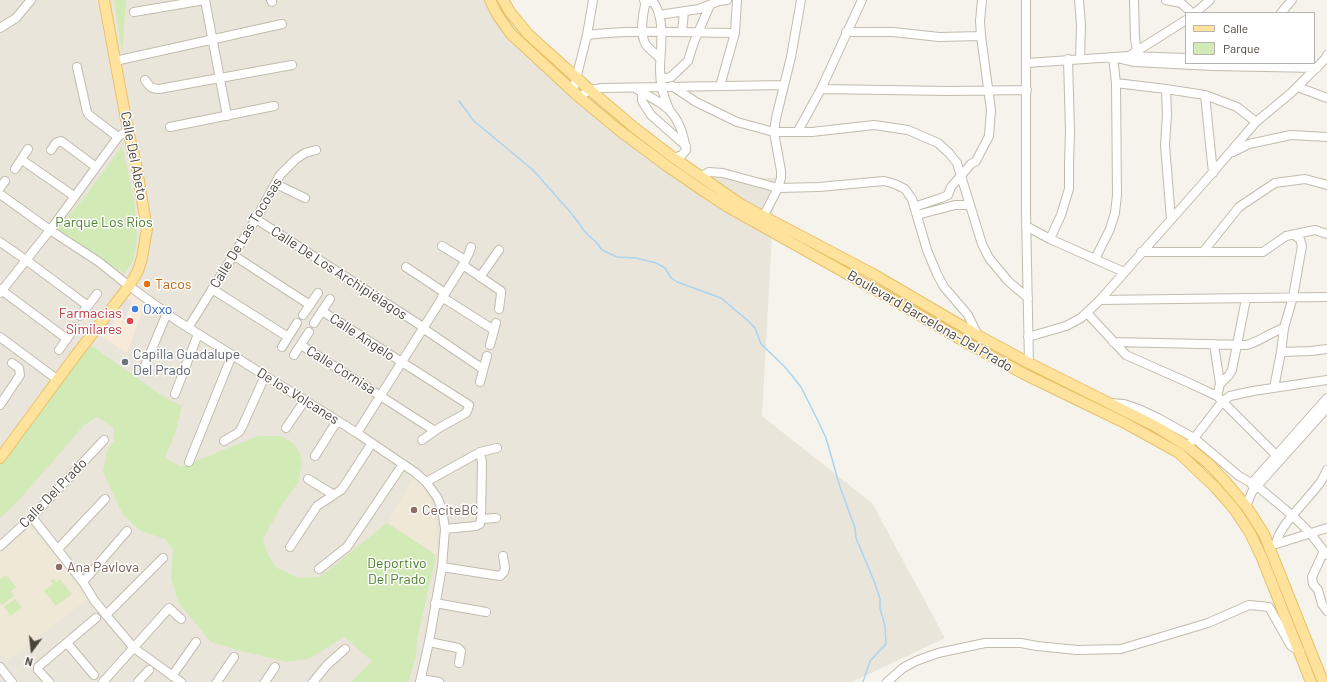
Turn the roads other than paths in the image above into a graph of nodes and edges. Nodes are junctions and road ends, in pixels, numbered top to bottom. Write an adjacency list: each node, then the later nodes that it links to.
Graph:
1 (31, 0): 28 (street)
2 (104, 0): 47 (main road, Calle Del Abeto)
3 (205, 0): 20 (street); 37 (street)
4 (490, 0): 68 (main road, Boulevard Barcelona-Del Prado)
5 (503, 0): 53 (main road, Boulevard Barcelona-Del Prado)
6 (593, 0): 35 (street)
7 (645, 0): 25 (street); 29 (street)
8 (727, 0): 19 (street)
9 (737, 0): 34 (street)
10 (801, 0): 57 (street)
11 (862, 0): 32 (street)
12 (982, 0): 36 (street)
13 (1026, 0): 48 (street)
14 (1080, 0): 45 (street)
15 (1134, 0): 38 (street)
16 (1166, 0): 22 (street)
17 (1210, 0): 23 (street)
18 (1292, 0): 24 (street)
19 (710, 5): 21 (street); 33 (street)
20 (134, 12)
21 (684, 12): 25 (street); 31 (street)
22 (1193, 12)
23 (1195, 12)
24 (1282, 12)
25 (659, 15): 30 (street)
26 (1185, 21): 38 (street)
27 (282, 24): 37 (street)
28 (0, 28)
29 (643, 32): 30 (street); 35 (street); 42 (street)
30 (661, 32): 31 (street); 42 (street)
31 (682, 32): 33 (street)
32 (846, 32): 36 (street); 62 (street)
33 (698, 33): 34 (street); 55 (street)
34 (735, 33): 59 (street)
35 (586, 35): 53 (street)
36 (981, 36): 65 (street)
37 (213, 40): 47 (street); 52 (street)
38 (1137, 51): 39 (street)
39 (1129, 56): 40 (street); 43 (street)
40 (1113, 57): 45 (street); 51 (street); 56 (street)
41 (1326, 57): 46 (street); 51 (street)
42 (660, 58): 55 (street)
43 (1185, 58)
44 (1068, 59): 45 (street); 48 (street); 108 (street)
45 (1080, 59)
46 (1315, 59)
47 (115, 61): 76 (main road, Calle Del Abeto)
48 (1027, 63): 66 (street)
49 (292, 65): 52 (street)
50 (77, 67): 79 (street)
51 (1317, 68): 60 (street)
52 (220, 78): 54 (street); 73 (street)
53 (576, 78): 64 (main road, Boulevard Barcelona-Del Prado); 68 (street)
54 (145, 80)
55 (661, 83): 58 (street); 61 (street); 72 (street)
56 (1116, 83): 63 (street); 116 (street)
57 (784, 85): 59 (street); 77 (street)
58 (672, 86): 59 (street); 77 (street)
59 (720, 86)
60 (1298, 87): 70 (street); 74 (street)
61 (635, 88): 64 (street); 67 (street)
62 (821, 89): 65 (street); 78 (street)
63 (1166, 89): 69 (street); 102 (street)
64 (590, 90): 68 (street); 86 (main road, Boulevard Barcelona-Del Prado)
65 (988, 90): 66 (street); 91 (street)
66 (1027, 90): 104 (street)
67 (642, 93): 72 (street); 81 (street)
68 (576, 94): 103 (main road, Boulevard Barcelona-Del Prado)
69 (1205, 95): 74 (street); 90 (street)
70 (1327, 98)
71 (274, 106): 73 (street)
72 (669, 109): 81 (street)
73 (227, 116): 75 (street)
74 (1256, 122): 85 (street)
75 (170, 127)
76 (128, 130): 79 (street); 122 (main road, Calle Del Abeto)
77 (774, 132): 78 (street); 95 (street)
78 (798, 132): 91 (street)
79 (118, 137): 88 (street)
80 (1327, 137): 85 (street)
81 (686, 146): 86 (street)
82 (28, 149): 87 (street)
83 (51, 150): 88 (street)
84 (316, 150): 93 (street, Calle De Las Tocosas)
85 (1230, 154): 90 (street)
86 (674, 158): 92 (main road, Boulevard Barcelona-Del Prado)
87 (22, 160): 89 (street); 97 (street)
88 (96, 167): 97 (street)
89 (15, 169)
90 (1213, 173): 102 (street)
91 (961, 176): 99 (street); 100 (street)
92 (701, 177): 95 (street); 103 (main road, Boulevard Barcelona-Del Prado)
93 (276, 184): 98 (street); 101 (street, Calle De Las Tocosas)
94 (1327, 185): 114 (street)
95 (778, 188): 100 (street); 103 (street)
96 (0, 194): 105 (street, De los Volcanes)
97 (74, 196): 105 (street)
98 (305, 198)
99 (970, 204): 100 (street); 129 (street)
100 (916, 211): 140 (street)
101 (256, 219): 115 (street, Calle De Las Tocosas); 148 (street, Calle De Los Archipiélagos)
102 (1171, 219): 113 (street)
103 (761, 220): 145 (main road, Boulevard Barcelona-Del Prado); 233 (main road, Boulevard Barcelona-Del Prado)
104 (1026, 226): 108 (street); 129 (street)
105 (50, 230): 117 (street); 122 (street, De los Volcanes)
106 (1327, 234): 107 (street)
107 (1294, 235): 114 (street); 128 (street)
108 (1050, 239): 116 (street)
109 (0, 242): 117 (street)
110 (442, 246): 118 (street)
111 (471, 247): 118 (street)
112 (499, 250): 121 (street)
113 (1141, 252): 114 (street); 120 (street)
114 (1203, 252)
115 (233, 255): 123 (street, Calle De Las Tocosas); 134 (street)
116 (1095, 259): 120 (street)
117 (26, 260): 124 (street); 135 (street)
118 (464, 263): 121 (street); 127 (street)
119 (406, 268): 127 (street)
120 (1124, 272): 133 (street)
121 (480, 277): 136 (street)
122 (129, 286): 138 (street, De los Volcanes); 175 (main road, Calle Del Abeto)
123 (212, 288): 147 (street, Calle De Las Tocosas); 154 (street)
124 (1, 291): 156 (street)
125 (318, 293): 134 (street)
126 (97, 294): 135 (street)
127 (444, 295): 148 (street); 161 (street)
128 (1293, 297): 130 (street); 131 (street); 149 (street)
129 (1028, 298): 155 (street)
130 (1327, 298)
131 (1246, 299): 133 (street); 159 (street)
132 (330, 300): 137 (street)
133 (1100, 300): 139 (street)
134 (310, 305): 141 (street)
135 (88, 306): 142 (street)
136 (499, 309)
137 (322, 311): 144 (street); 169 (street, Calle Angelo)
138 (167, 313): 147 (street, De los Volcanes); 172 (street)
139 (1087, 313): 155 (street); 157 (street)
140 (968, 314): 145 (street); 152 (street)
141 (303, 315)
142 (80, 316)
143 (297, 323): 154 (street)
144 (314, 323)
145 (959, 325): 152 (main road, Boulevard Barcelona-Del Prado)
146 (75, 327): 156 (street)
147 (188, 328): 151 (street, De los Volcanes)
148 (423, 328): 169 (street); 173 (street, Calle De Los Archipiélagos)
149 (1284, 328): 159 (street); 165 (street)
150 (308, 332): 160 (street)
151 (198, 334): 166 (street, De los Volcanes); 180 (street)
152 (979, 336): 171 (main road, Boulevard Barcelona-Del Prado)
153 (0, 337): 175 (street)
154 (288, 337): 162 (street)
155 (1028, 337): 171 (street)
156 (67, 339): 164 (street)
157 (1113, 342): 158 (street); 183 (street)
158 (1214, 344): 159 (street); 178 (street)
159 (1237, 344): 178 (street)
160 (301, 345): 167 (street); 181 (street, Calle Cornisa)
161 (490, 345)
162 (282, 347)
163 (1327, 349): 165 (street)
164 (59, 350)
165 (1282, 352): 179 (street)
166 (232, 355): 174 (street, De los Volcanes); 203 (street)
167 (294, 355)
168 (487, 356): 173 (street)
169 (401, 362): 181 (street); 190 (street, Calle Angelo)
170 (12, 363): 186 (street)
171 (1029, 363): 185 (main road, Boulevard Barcelona-Del Prado)
172 (144, 368)
173 (483, 369): 177 (street)
174 (265, 376): 184 (street, De los Volcanes); 195 (street)
175 (58, 380): 202 (main road, Calle Del Abeto)
176 (1327, 380): 179 (street)
177 (480, 382)
178 (1220, 384): 183 (street)
179 (1274, 388): 183 (street)
180 (175, 394)
181 (380, 395): 190 (street, Calle Cornisa); 191 (street)
182 (1327, 398): 200 (street)
183 (1219, 399): 192 (street); 200 (street)
184 (305, 400): 188 (street, De los Volcanes); 189 (street)
185 (1110, 403): 192 (street); 197 (main road, Boulevard Barcelona-Del Prado)
186 (0, 405)
187 (1327, 408): 209 (street)
188 (337, 421): 191 (street, De los Volcanes); 201 (street)
189 (286, 428)
190 (435, 430): 194 (street)
191 (357, 433): 196 (street, De los Volcanes)
192 (1194, 438): 197 (street); 209 (street)
193 (104, 440): 214 (street, Calle Del Prado)
194 (422, 440)
195 (224, 441)
196 (372, 443): 204 (street, De los Volcanes); 210 (street)
197 (1187, 446): 212 (main road, Boulevard Barcelona-Del Prado)
198 (497, 448): 199 (street)
199 (480, 452): 208 (street); 216 (street)
200 (1276, 455): 209 (street)
201 (315, 456)
202 (0, 458)
203 (189, 462)
204 (403, 464): 208 (street, De los Volcanes); 229 (street)
205 (1327, 470): 207 (street)
206 (308, 479): 210 (street)
207 (1325, 481): 213 (street)
208 (426, 482): 218 (street, De los Volcanes)
209 (1254, 487): 212 (street); 213 (street)
210 (334, 495): 223 (street)
211 (105, 499): 224 (street)
212 (1246, 506): 221 (main road, Boulevard Barcelona-Del Prado)
213 (1293, 516): 220 (street); 221 (street)
214 (32, 517): 222 (street, Calle Del Prado); 224 (street)
215 (496, 518): 216 (street)
216 (480, 522): 218 (street)
217 (1327, 528): 220 (street)
218 (445, 529): 228 (street, De los Volcanes)
219 (127, 531): 230 (street)
220 (1310, 533): 221 (street); 225 (street)
221 (1273, 545): 233 (main road, Boulevard Barcelona-Del Prado)
222 (0, 546)
223 (290, 547)
224 (58, 549): 230 (street)
225 (1326, 553): 232 (street)
226 (503, 556): 228 (street)
227 (163, 558): 237 (street)
228 (442, 567): 234 (street, De los Volcanes)
229 (319, 569)
230 (83, 582): 237 (street)
231 (1327, 587): 232 (street)
232 (1318, 590): 235 (street)
233 (1281, 591): 245 (main road, Boulevard Barcelona-Del Prado); 265 (main road, Boulevard Barcelona-Del Prado)
234 (435, 603): 236 (street); 241 (street, De los Volcanes)
235 (1327, 611)
236 (486, 612)
237 (106, 615): 243 (street)
238 (96, 618): 242 (street)
239 (181, 619): 243 (street)
240 (196, 642): 252 (street)
241 (429, 642): 247 (street); 253 (street, De los Volcanes)
242 (67, 643): 251 (street); 255 (street)
243 (134, 648): 252 (street); 256 (street)
244 (345, 649): 261 (street)
245 (1300, 651): 263 (street); 264 (main road, Boulevard Barcelona-Del Prado)
246 (234, 657): 259 (street)
247 (459, 663)
248 (0, 666): 254 (street)
249 (275, 667): 260 (street)
250 (149, 670): 257 (street)
251 (94, 675)
252 (172, 676): 258 (street)
253 (421, 681): 262 (street)
254 (12, 682)
255 (49, 682)
256 (104, 682)
257 (138, 682)
258 (181, 682)
259 (217, 682)
260 (265, 682)
261 (313, 682)
262 (439, 682)
263 (887, 682)
264 (1311, 682)
265 (1322, 682)

